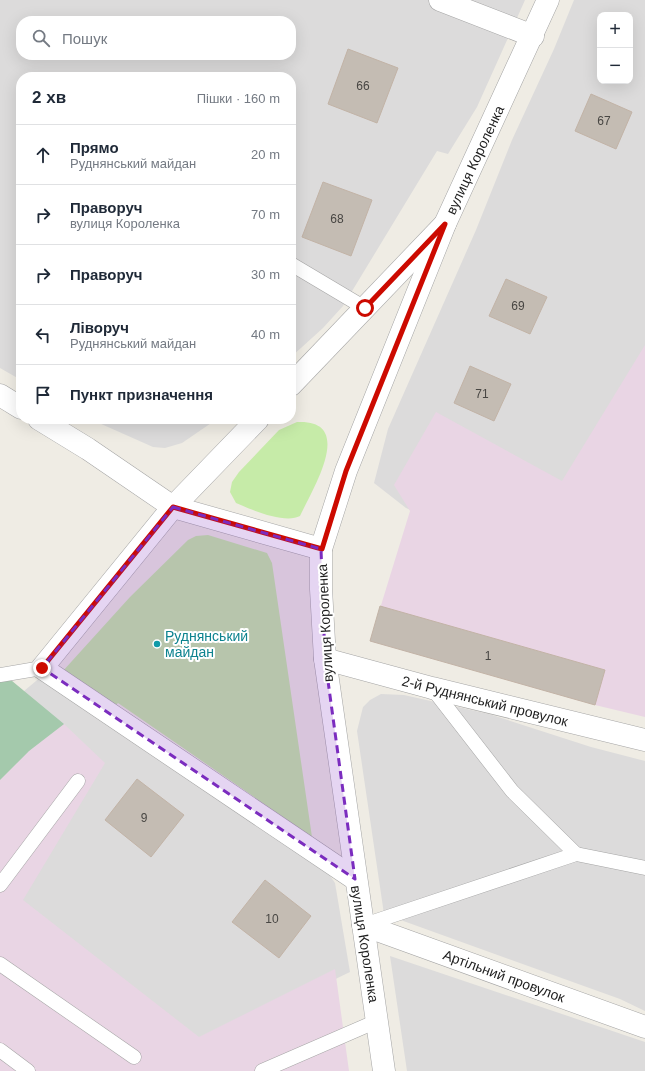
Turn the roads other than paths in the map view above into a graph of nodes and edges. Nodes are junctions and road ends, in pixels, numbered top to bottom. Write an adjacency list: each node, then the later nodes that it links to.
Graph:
1 (440, 0): 3 (street)
2 (548, 0): 3 (street, вулиця Короленка)
3 (533, 36): 4 (street, вулиця Короленка)
4 (445, 224): 6 (street); 13 (street, вулиця Короленка)
5 (296, 267): 6 (lane)
6 (365, 308): 7 (street)
7 (296, 380)
8 (0, 395): 9 (street)
9 (16, 405)
10 (47, 424): 12 (street)
11 (253, 424): 12 (street)
12 (173, 507): 13 (street); 15 (street)
13 (322, 549): 14 (street, вулиця Короленка)
14 (325, 660): 17 (street, 2-й Руднянський провулок); 22 (street, вулиця Короленка)
15 (42, 668): 16 (lane); 22 (street)
16 (0, 676)
17 (432, 688): 18 (street, 2-й Руднянський провулок); 20 (lane)
18 (645, 740)
19 (78, 781): 23 (lane)
20 (576, 854): 21 (lane); 24 (lane)
21 (645, 868)
22 (355, 879): 24 (street, вулиця Короленка)
23 (0, 885)
24 (363, 925): 26 (street, вулиця Короленка); 27 (street, Артільний провулок)
25 (0, 964): 29 (lane)
26 (377, 1021): 31 (lane); 32 (street, вулиця Короленка)
27 (645, 1027)
28 (0, 1050): 30 (lane)
29 (134, 1057)
30 (28, 1071)
31 (262, 1071)
32 (384, 1071)

